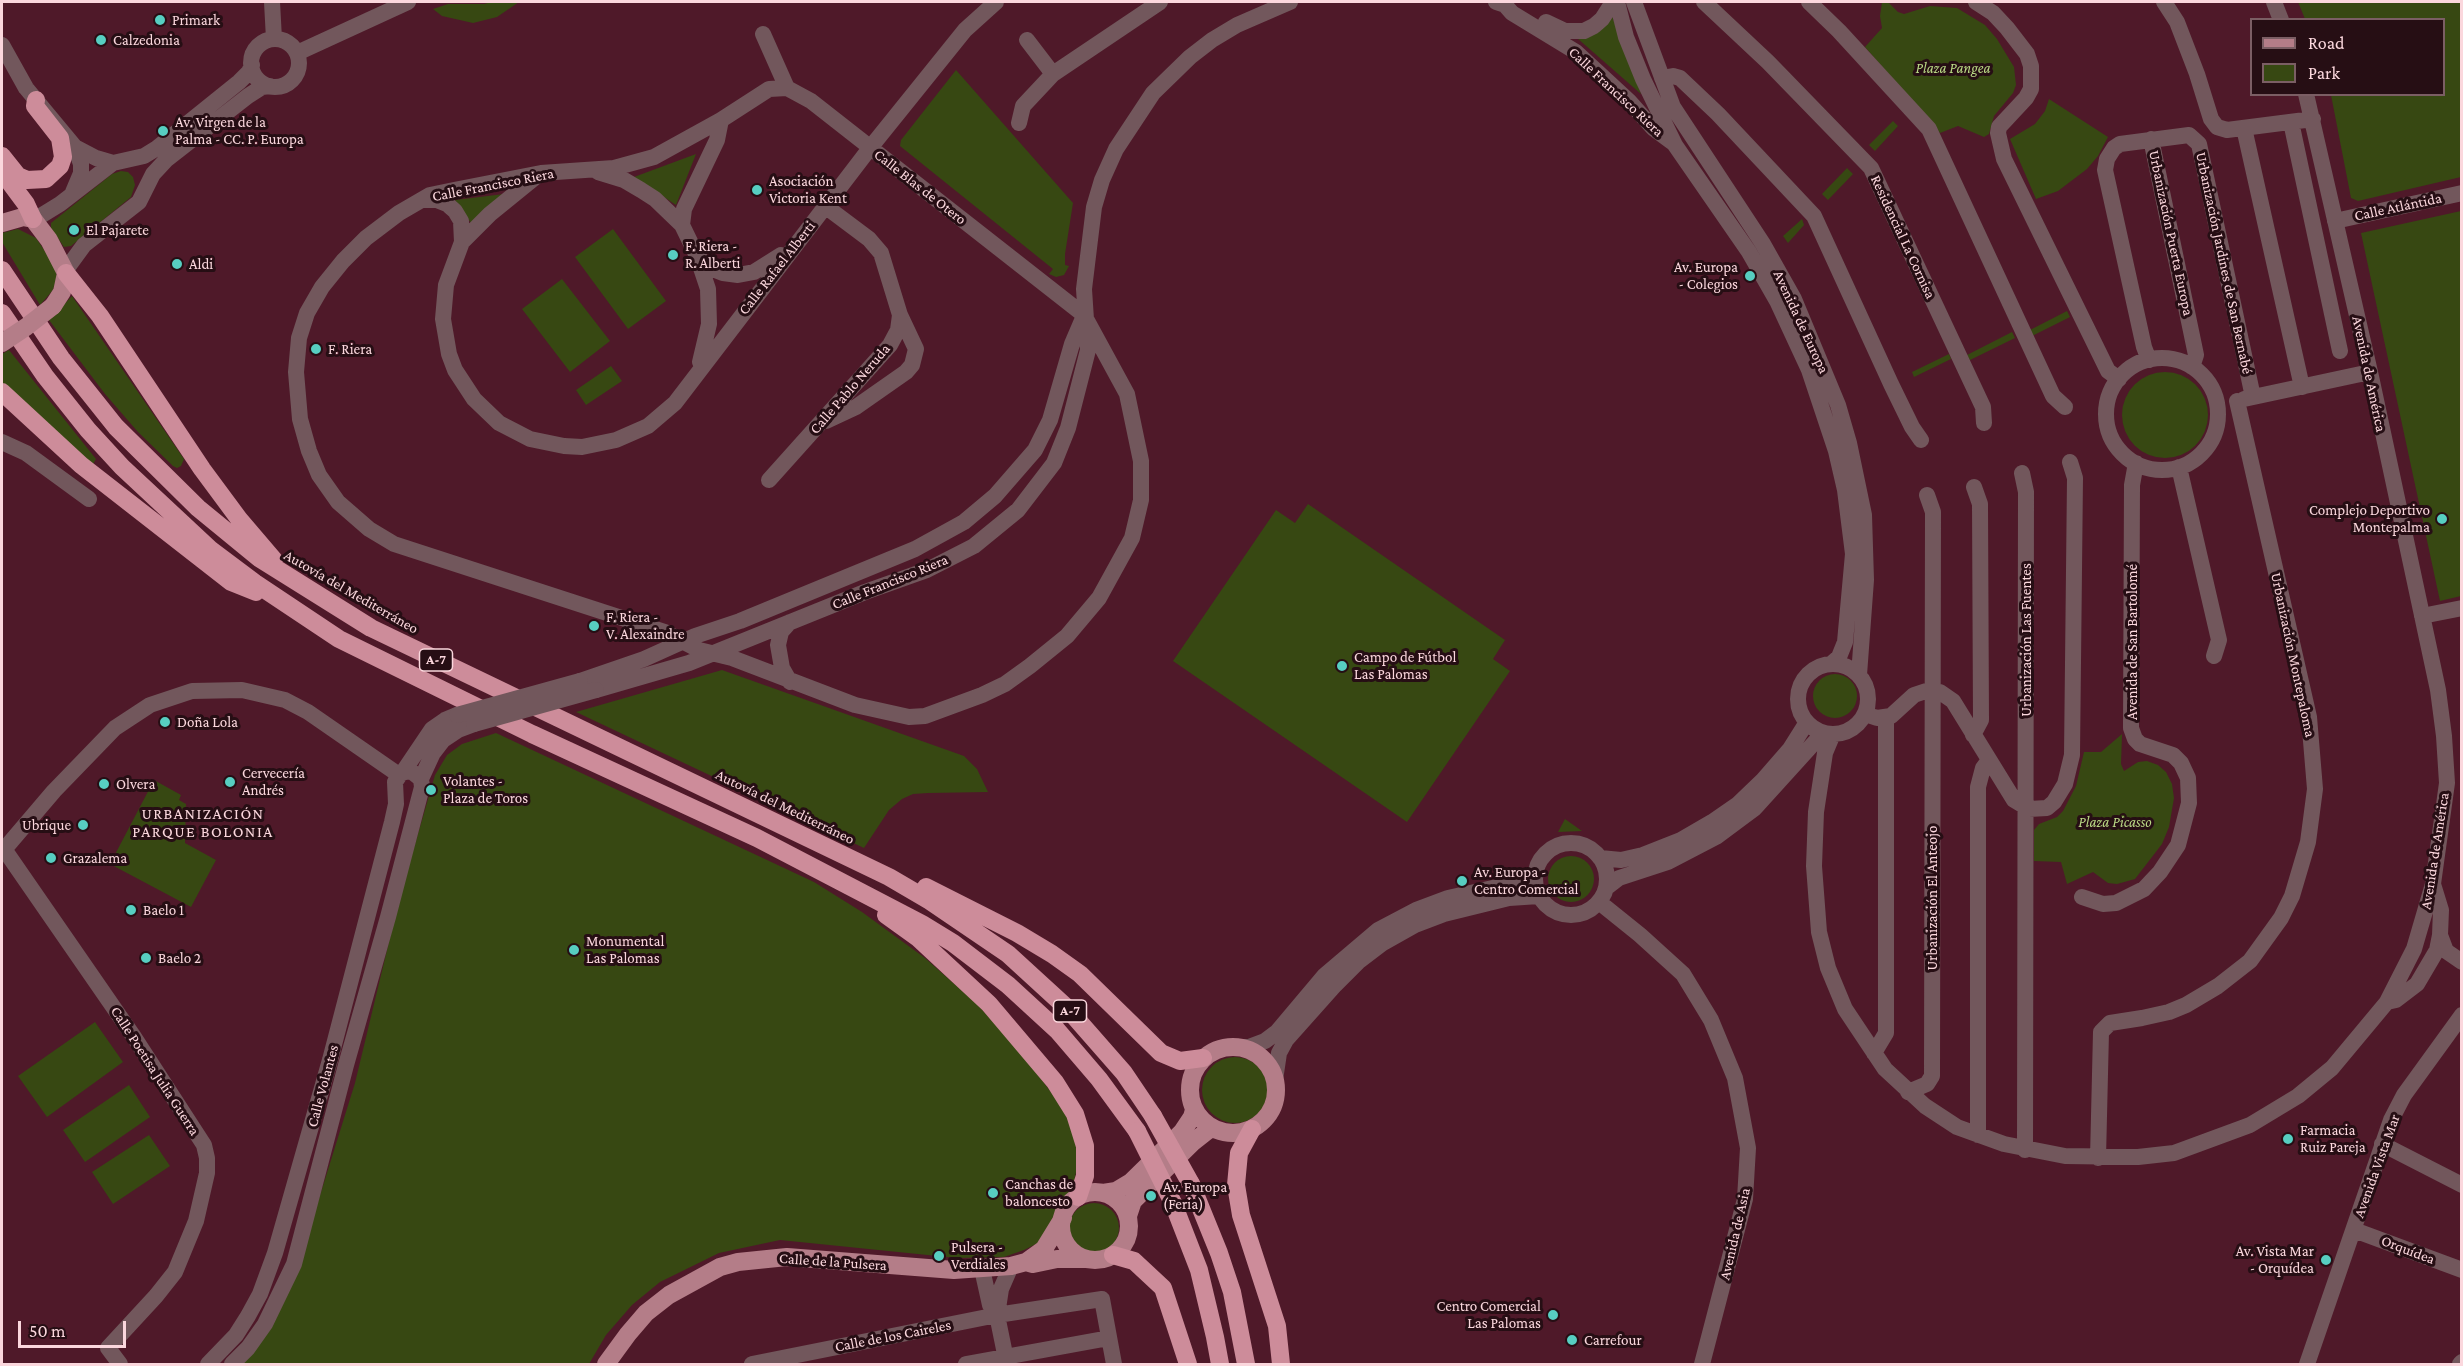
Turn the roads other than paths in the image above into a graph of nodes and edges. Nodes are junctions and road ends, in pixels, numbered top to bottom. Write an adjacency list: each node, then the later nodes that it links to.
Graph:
1 (272, 2): 16 (street)
2 (408, 2): 19 (street)
3 (996, 2): 35 (street, Calle Rafael Alberti)
4 (1160, 2): 21 (street)
5 (1290, 2): 57 (street, Calle Francisco Riera)
6 (1615, 2): 13 (street); 33 (street, Avenida de Europa)
7 (1634, 2): 22 (street, Avenida de Europa)
8 (1704, 2): 71 (street, Residencial La Cornisa)
9 (1809, 2): 69 (street)
10 (1976, 2): 63 (street)
11 (2164, 2): 31 (street)
12 (2274, 2): 14 (street)
13 (1502, 3): 33 (street, Calle Francisco Riera)
14 (2280, 18)
15 (763, 34): 24 (street)
16 (274, 39): 19 (street); 20 (street)
17 (1027, 40): 21 (street)
18 (2, 45): 26 (street)
19 (297, 53): 23 (street)
20 (252, 65): 23 (street); 37 (street)
21 (1053, 74): 30 (street)
22 (1662, 78): 73 (street); 93 (street, Avenida de Europa)
23 (270, 86): 41 (street)
24 (787, 88): 28 (street, Calle Francisco Riera); 35 (street, Calle Blas de Otero)
25 (2307, 96): 27 (street, Avenida de América)
26 (36, 100): 34 (street); 36 (highway)
27 (2313, 119): 29 (street); 47 (street, Avenida de América)
28 (721, 120): 38 (street, Calle Francisco Riera); 49 (street)
29 (2291, 122): 31 (street); 59 (street)
30 (1019, 123)
31 (2244, 128): 65 (street)
32 (2151, 139): 60 (street, Urbanización Puerta Europa); 61 (street, Urbanización Puerta Europa); 68 (street, Urbanización Jardines de San Bernabé)
33 (1675, 145): 92 (street, Avenida de Europa)
34 (75, 147): 37 (street); 43 (street)
35 (870, 148): 45 (street, Calle Rafael Alberti); 57 (street, Calle Blas de Otero)
36 (2, 156)
37 (120, 162): 41 (street); 43 (street)
38 (588, 169): 40 (street, Calle Francisco Riera); 49 (street, Calle Rafael Alberti)
39 (2, 172): 46 (highway)
40 (540, 173): 44 (street, Calle Francisco Riera); 50 (street, Calle Rafael Alberti)
41 (146, 189): 54 (street)
42 (2462, 194): 47 (street, Calle Atlántida)
43 (71, 196): 46 (street)
44 (416, 203): 50 (street); 88 (street, Calle Francisco Riera)
45 (825, 206): 51 (street, Calle Rafael Alberti); 56 (street)
46 (34, 219): 48 (main road); 54 (main road)
47 (2335, 221): 62 (street, Avenida de América)
48 (2, 223)
49 (682, 225): 52 (street, Calle Rafael Alberti)
50 (462, 242): 66 (street, Calle Rafael Alberti)
51 (792, 248): 52 (street); 66 (street, Calle Rafael Alberti)
52 (697, 256): 66 (street, Calle Rafael Alberti)
53 (2, 270): 83 (highway, Autovía del Mediterráneo / A-7)
54 (66, 272): 58 (main road, bridge); 83 (highway)
55 (2, 313): 84 (highway, A-7)
56 (900, 315): 70 (street, Calle Pablo Neruda); 70 (street)
57 (1084, 315): 87 (street, Calle Francisco Riera); 88 (street, Calle Francisco Riera); 95 (street)
58 (2, 343)
59 (2340, 351)
60 (2150, 360): 61 (street); 63 (street)
61 (2192, 367): 64 (street)
62 (2370, 372): 65 (street); 86 (street, Avenida de América)
63 (2119, 379): 76 (street)
64 (2207, 382): 68 (street); 72 (street)
65 (2302, 387): 68 (street)
66 (686, 389)
67 (2, 392): 84 (highway)
68 (2245, 399): 72 (street); 134 (street, Urbanización Montepaloma)
69 (2065, 407)
70 (819, 423): 79 (street, Calle Pablo Neruda)
71 (1984, 423)
72 (2214, 434): 77 (street)
73 (1921, 440)
74 (2, 442): 82 (street)
75 (2070, 462): 107 (street)
76 (2136, 464): 77 (street); 116 (street, Avenida de San Bartolomé)
77 (2179, 467): 90 (street)
78 (2022, 473): 107 (street, Urbanización Las Fuentes)
79 (769, 480)
80 (1974, 487): 101 (street)
81 (1926, 495): 96 (street)
82 (89, 499)
83 (292, 580): 111 (highway, Autovía del Mediterráneo / A-7)
84 (290, 607): 112 (highway, A-7)
85 (2462, 608): 86 (street)
86 (2422, 616): 113 (street, Avenida de América)
87 (790, 622): 89 (street, Calle Francisco Riera); 95 (street)
88 (684, 642): 89 (street); 91 (street); 94 (street, Calle Francisco Riera); 104 (street, Calle Francisco Riera, bridge)
89 (710, 654): 91 (street, Calle Francisco Riera); 95 (street)
90 (2214, 656)
91 (689, 663): 94 (street, Calle Francisco Riera)
92 (1831, 664): 93 (street); 99 (street)
93 (1859, 675): 97 (street)
94 (625, 681): 105 (street, Calle Francisco Riera, bridge)
95 (790, 682)
96 (1932, 690): 98 (street); 101 (street); 127 (street, Urbanización El Anteojo)
97 (1865, 714): 98 (street); 100 (street)
98 (1887, 718): 123 (street)
99 (1807, 722): 100 (street); 109 (street)
100 (1828, 733): 103 (street); 106 (street, Avenida de América)
101 (1973, 735): 102 (street)
102 (1989, 760): 107 (street); 131 (street)
103 (1792, 767): 106 (street); 114 (street)
104 (400, 779): 105 (street); 105 (street); 108 (street); 126 (street, Calle Volantes)
105 (420, 786): 126 (street, Calle Volantes)
106 (1820, 789): 123 (street, Avenida de América)
107 (2025, 807): 133 (street)
108 (2, 849): 152 (street, Calle Poetisa Julia Guerra)
109 (1600, 858): 110 (street); 114 (street)
110 (1536, 874): 115 (street); 122 (street)
111 (889, 877): 124 (highway); 160 (highway, Autovía del Mediterráneo / A-7, bridge)
112 (839, 880): 137 (highway); 159 (highway, A-7, bridge)
113 (2433, 884): 117 (street); 120 (street, Avenida de América)
114 (1602, 895): 115 (street); 162 (street, Avenida de Asia)
115 (1539, 896): 125 (street)
116 (2082, 897)
117 (2440, 935): 118 (street); 119 (street)
118 (2457, 959): 119 (street)
119 (2430, 963): 120 (street)
120 (2387, 1002): 134 (street, Avenida de América)
121 (2462, 1016): 132 (street, Avenida Vista Mar)
122 (1239, 1047): 124 (main road); 125 (main road)
123 (1874, 1053): 127 (street, Avenida de América)
124 (1203, 1058): 128 (main road)
125 (1275, 1080): 130 (main road)
126 (331, 1086): 141 (street, Calle Volantes); 144 (street, Calle Volantes)
127 (1908, 1092): 131 (street, Avenida de América)
128 (1194, 1110): 129 (main road); 136 (main road)
129 (1211, 1128): 130 (main road); 138 (main road)
130 (1252, 1129): 161 (highway)
131 (1978, 1135): 133 (street, Avenida de América)
132 (2382, 1144): 135 (street); 140 (street, Avenida Vista Mar)
133 (2025, 1150): 134 (street, Avenida de América)
134 (2098, 1158)
135 (2462, 1185)
136 (1103, 1193): 137 (main road); 138 (main road)
137 (1078, 1197): 139 (main road)
138 (1128, 1216): 142 (main road)
139 (1063, 1218): 143 (main road); 145 (main road)
140 (2354, 1230): 147 (street, Orquídea); 163 (street, Avenida Vista Mar)
141 (275, 1252): 144 (street); 153 (street, Calle Volantes)
142 (1113, 1255): 143 (main road); 158 (highway)
143 (1087, 1259): 145 (main road, Calle de la Pulsera)
144 (294, 1264): 154 (street, Calle Volantes)
145 (1018, 1264): 146 (main road, Calle de la Pulsera); 148 (street)
146 (982, 1269): 148 (street); 151 (main road, Calle de la Pulsera)
147 (2462, 1270)
148 (998, 1315): 149 (street, Calle de los Caireles); 150 (street); 155 (street, Calle de los Caireles)
149 (1109, 1338): 150 (street); 157 (street)
150 (1006, 1361): 156 (street)
151 (611, 1362)
152 (120, 1365)
153 (208, 1365)
154 (232, 1365)
155 (752, 1365)
156 (966, 1365)
157 (1114, 1365)
158 (1188, 1365)
159 (1220, 1365)
160 (1246, 1365)
161 (1281, 1365)
162 (1702, 1365)
163 (2307, 1365)

